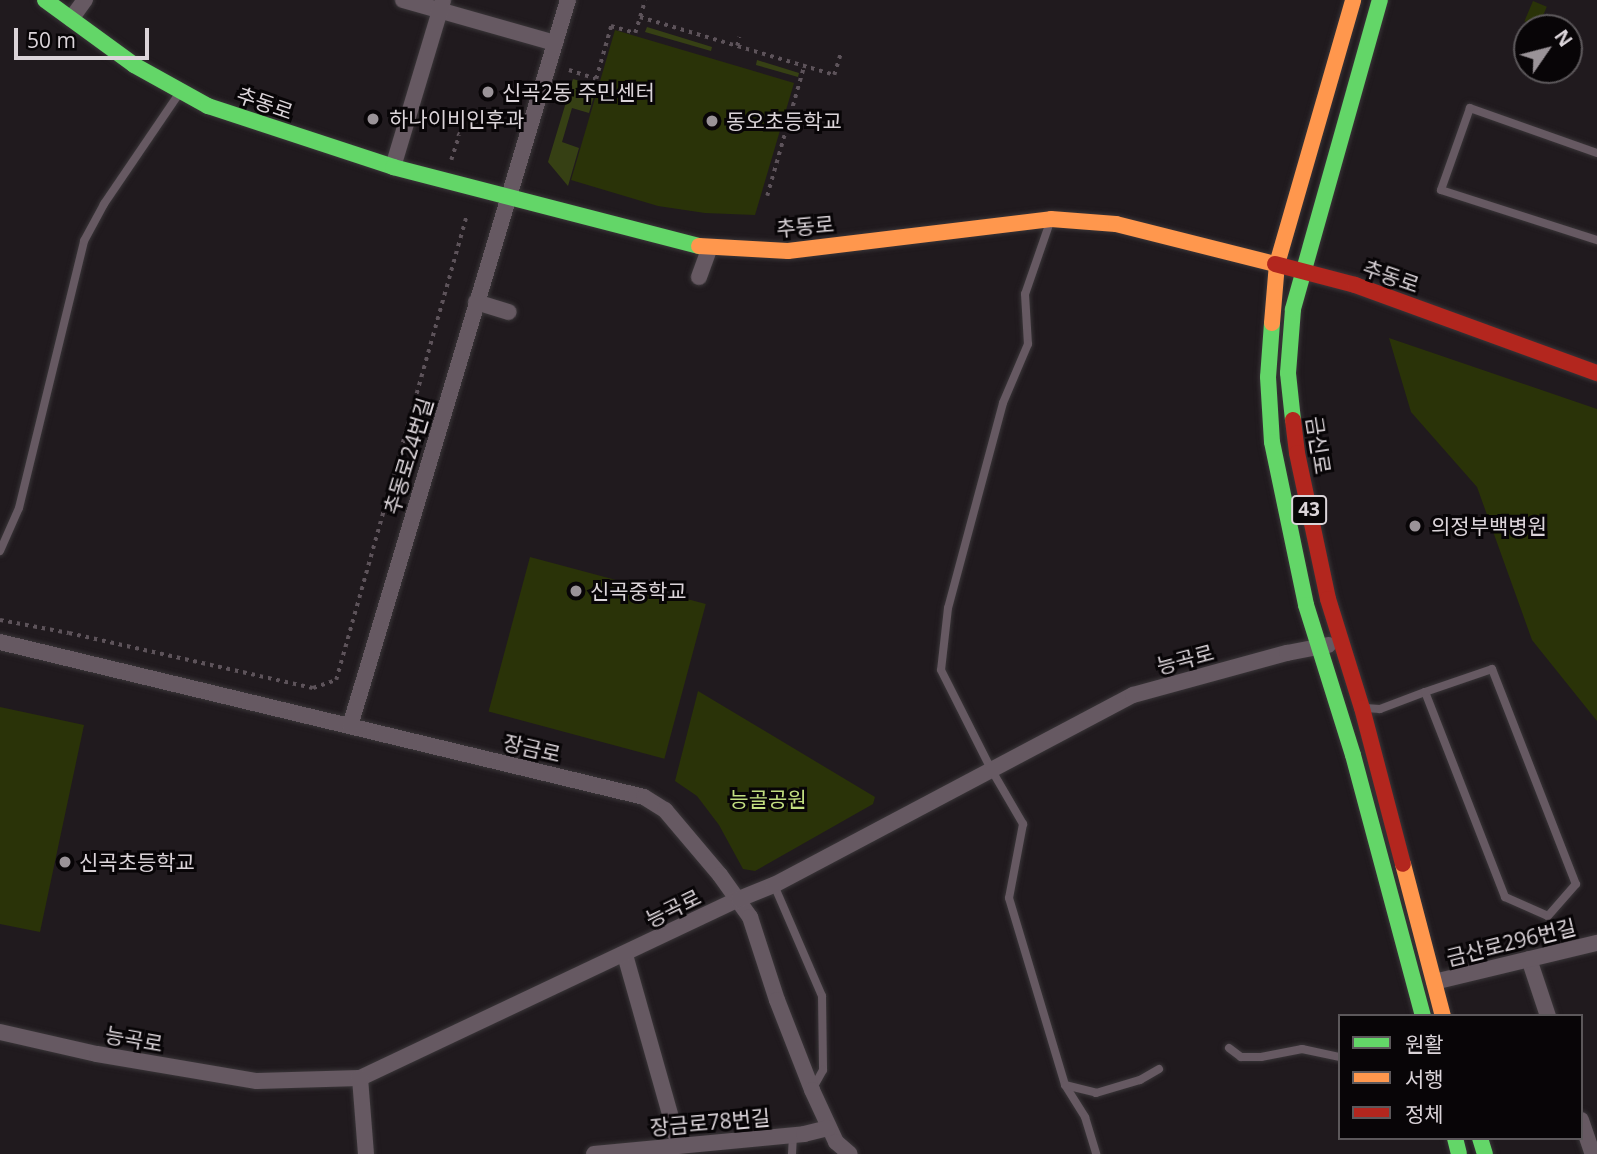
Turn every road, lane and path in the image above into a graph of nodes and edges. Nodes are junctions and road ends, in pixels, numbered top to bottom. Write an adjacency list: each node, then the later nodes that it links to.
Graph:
1 (45, 0): 10 (main road, 추동로)
2 (85, 0): 10 (street)
3 (403, 0): 8 (street)
4 (568, 0): 12 (street, 추동로24번길)
5 (645, 0): 9 (path)
6 (1353, 0): 28 (main road, 금신로 / 43)
7 (1380, 0): 29 (main road, 금신로 / 43)
8 (441, 4): 12 (street); 21 (street)
9 (640, 16): 13 (path); 16 (path)
10 (71, 19): 17 (main road, 추동로)
11 (739, 37): 13 (path)
12 (555, 43): 23 (street, 추동로24번길)
13 (737, 46): 15 (path)
14 (841, 52): 15 (path)
15 (804, 66): 22 (path)
16 (569, 70)
17 (180, 93): 21 (main road, 추동로); 34 (lane)
18 (457, 134): 20 (path)
19 (1597, 153): 26 (lane)
20 (451, 160)
21 (393, 167): 23 (main road, 추동로)
22 (767, 196)
23 (507, 199): 27 (main road, 추동로); 31 (street, 추동로24번길)
24 (466, 216): 35 (path)
25 (1051, 219): 27 (main road, 추동로); 28 (main road, 추동로); 42 (lane)
26 (1597, 240)
27 (709, 249): 30 (street)
28 (1277, 264): 29 (main road, 추동로); 38 (main road, 금신로 / 43)
29 (1305, 272): 33 (main road, 추동로); 37 (main road, 금신로 / 43)
30 (699, 278)
31 (476, 302): 32 (street); 41 (street, 추동로24번길)
32 (509, 312)
33 (1597, 373)
34 (0, 551)
35 (0, 621)
36 (0, 642): 41 (street, 장금로)
37 (1340, 642): 38 (street, 능곡로); 40 (main road, 금신로 / 43)
38 (1319, 647): 42 (street, 능곡로); 49 (main road, 금신로 / 43)
39 (1425, 692): 39 (lane); 40 (lane)
40 (1362, 708): 48 (main road, 금신로 / 43)
41 (350, 726): 44 (street, 장금로)
42 (990, 769): 43 (street, 능곡로); 57 (lane)
43 (774, 885): 44 (street, 능곡로); 58 (lane)
44 (739, 899): 46 (street, 능곡로); 58 (street, 장금로)
45 (1597, 943): 47 (street, 금산로296번길)
46 (625, 956): 56 (street, 능곡로); 62 (street)
47 (1529, 959): 48 (street, 금산로296번길); 51 (street)
48 (1434, 982): 50 (main road, 금신로 / 43)
49 (1422, 1014)
50 (1442, 1014)
51 (1547, 1014)
52 (0, 1032): 56 (street, 능곡로)
53 (1229, 1048): 54 (lane)
54 (1338, 1057)
55 (1159, 1069): 57 (lane)
56 (360, 1078): 63 (street)
57 (1065, 1085): 67 (lane)
58 (812, 1090): 59 (street, 장금로)
59 (828, 1128): 61 (street, 장금로78번길); 66 (street, 장금로)
60 (1586, 1132): 68 (street)
61 (793, 1135): 62 (street, 장금로78번길); 65 (lane)
62 (680, 1146): 64 (street, 장금로78번길)
63 (366, 1154)
64 (594, 1154)
65 (793, 1154)
66 (850, 1154)
67 (1096, 1154)
68 (1593, 1154)

